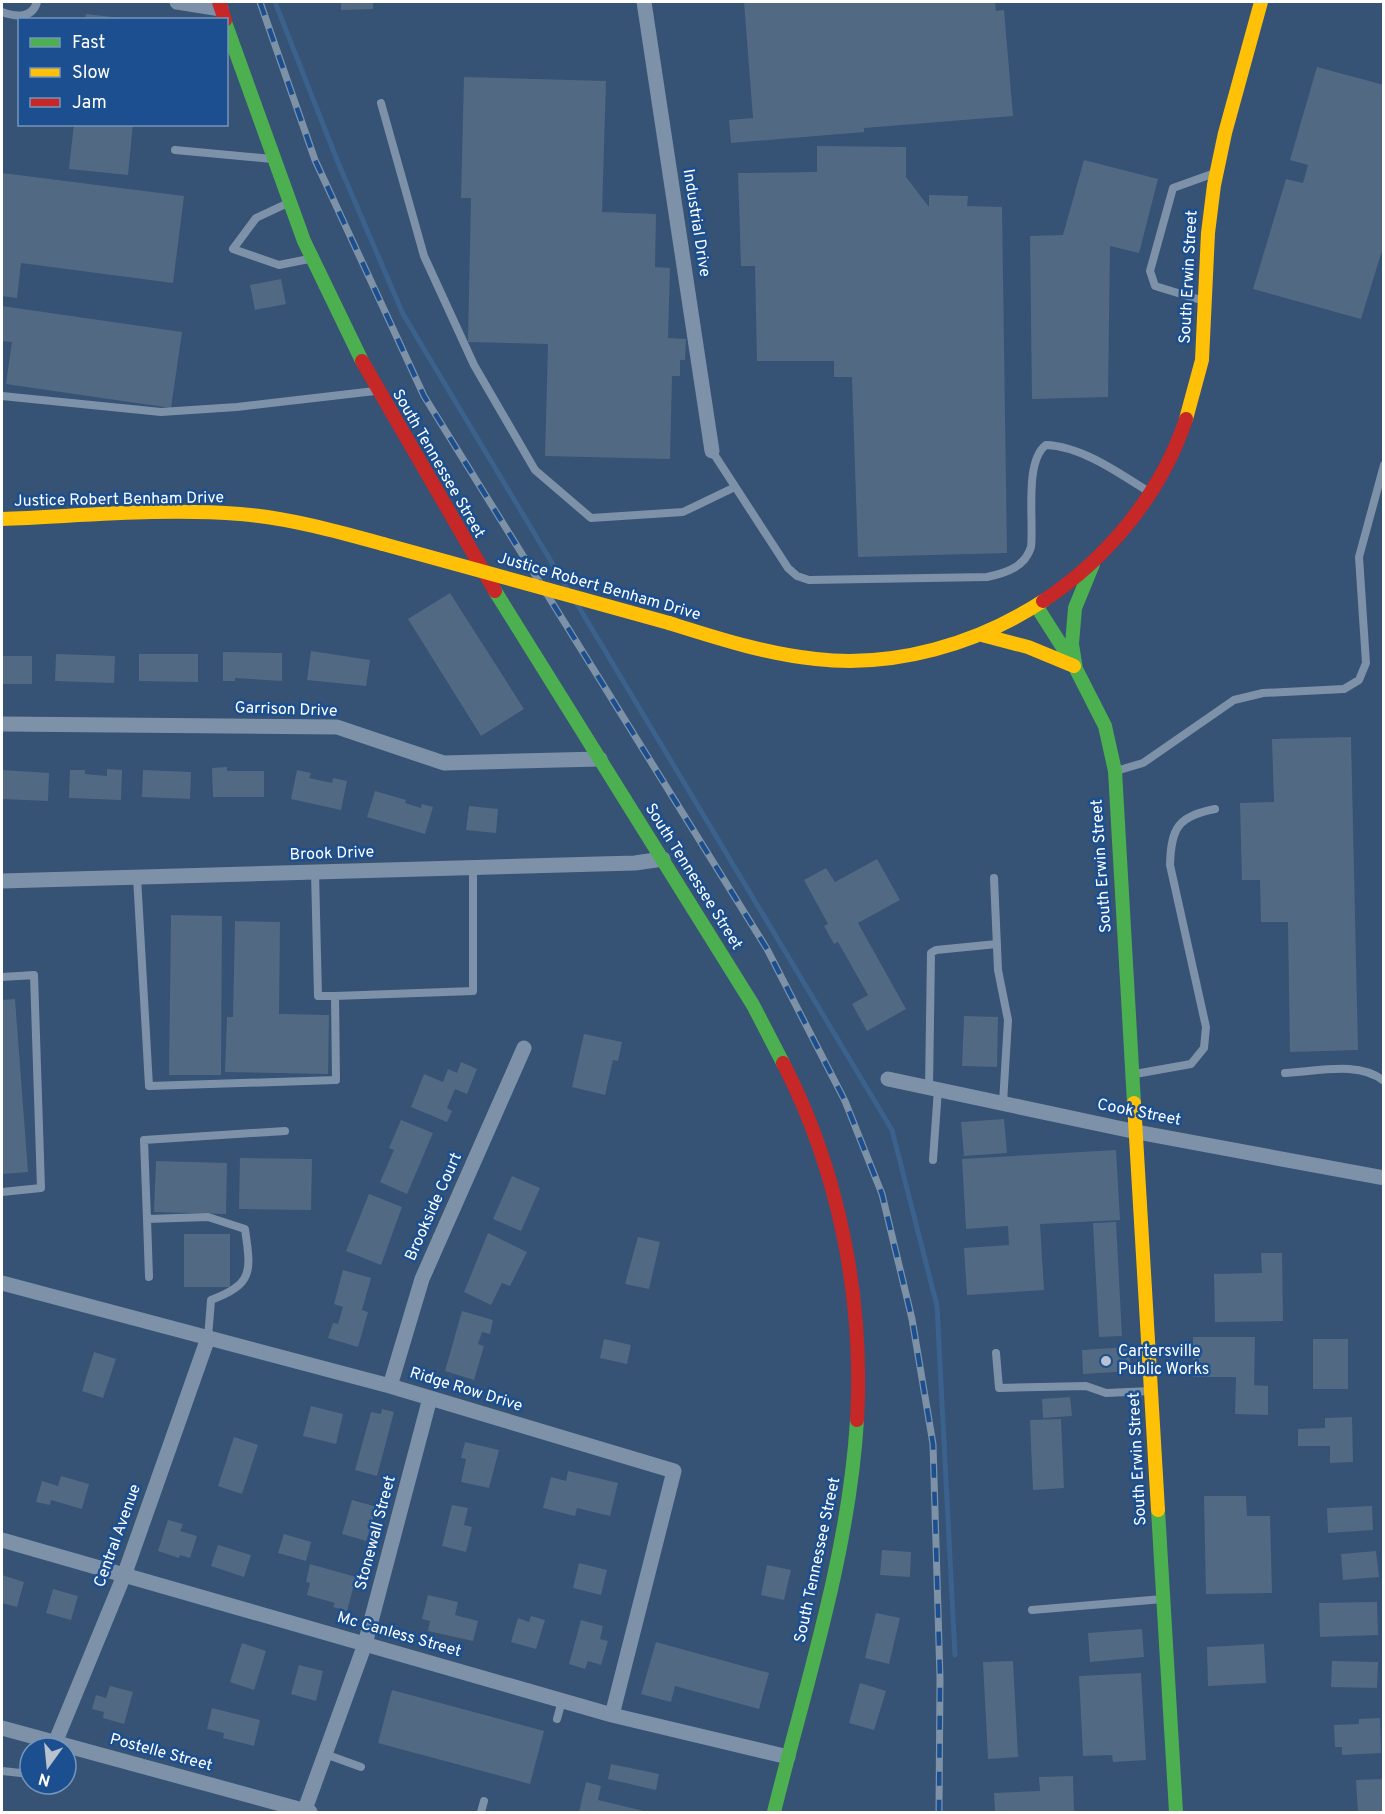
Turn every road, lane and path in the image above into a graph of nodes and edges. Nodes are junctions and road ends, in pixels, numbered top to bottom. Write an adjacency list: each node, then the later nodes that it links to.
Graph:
1 (37, 2): 6 (lane)
2 (177, 2): 5 (street)
3 (644, 2): 17 (street, Industrial Drive)
4 (1261, 2): 11 (street, South Erwin Street)
5 (222, 10)
6 (2, 12)
7 (228, 31): 10 (street, South Tennessee Street)
8 (381, 103): 19 (lane)
9 (175, 150): 10 (lane)
10 (273, 159): 12 (street, South Tennessee Street)
11 (1217, 172): 14 (street, South Erwin Street); 14 (lane)
12 (289, 203): 13 (street, South Tennessee Street); 13 (lane)
13 (312, 259): 15 (street, South Tennessee Street)
14 (1207, 302): 20 (street, South Erwin Street)
15 (376, 390): 16 (lane); 27 (street, South Tennessee Street)
16 (2, 396)
17 (712, 451): 19 (lane)
18 (1383, 465): 28 (lane)
19 (735, 487): 20 (lane)
20 (1152, 494): 22 (street, South Erwin Street)
21 (2, 519): 24 (street, Justice Robert Benham Drive, bridge)
22 (1094, 564): 23 (street, South Erwin Street); 25 (street)
23 (1037, 607): 24 (street, Justice Robert Benham Drive); 25 (street, South Erwin Street)
24 (982, 635): 25 (street)
25 (1075, 668): 28 (street, South Erwin Street)
26 (2, 724): 27 (street, Garrison Drive)
27 (600, 759): 30 (street, South Tennessee Street)
28 (1115, 771): 41 (street, South Erwin Street)
29 (1215, 809): 41 (lane)
30 (663, 859): 31 (street, Brook Drive); 72 (street, South Tennessee Street)
31 (473, 868): 32 (street, Brook Drive); 38 (lane)
32 (315, 872): 33 (street, Brook Drive); 38 (lane)
33 (137, 877): 35 (street, Brook Drive); 38 (lane)
34 (994, 878): 36 (lane)
35 (2, 881)
36 (997, 944): 44 (lane); 45 (lane)
37 (2, 976): 50 (lane)
38 (335, 996)
39 (524, 1048): 56 (street, Brookside Court)
40 (1285, 1073): 43 (lane)
41 (1134, 1074): 47 (street, South Erwin Street)
42 (888, 1079): 44 (street, Cook Street)
43 (1383, 1081)
44 (933, 1089): 45 (street, Cook Street); 48 (lane)
45 (1003, 1103): 47 (street, Cook Street)
46 (285, 1131): 51 (lane)
47 (1137, 1132): 49 (street, Cook Street); 57 (street, South Erwin Street)
48 (933, 1160)
49 (1383, 1178)
50 (2, 1192)
51 (147, 1219): 52 (lane); 54 (lane)
52 (149, 1277)
53 (2, 1283): 54 (street, Ridge Row Drive)
54 (208, 1338): 56 (street, Ridge Row Drive); 60 (street, Central Avenue)
55 (996, 1353): 57 (lane)
56 (390, 1386): 58 (street, Ridge Row Drive)
57 (1152, 1390): 61 (street, South Erwin Street)
58 (430, 1398): 63 (street, Stonewall Street); 65 (street, Ridge Row Drive)
59 (2, 1540): 60 (street, Mc Canless Street)
60 (125, 1573): 63 (street, Mc Canless Street); 69 (street, Central Avenue)
61 (1164, 1598): 62 (lane); 80 (street, South Erwin Street)
62 (1032, 1610)
63 (365, 1644): 64 (street, Mc Canless Street); 71 (street, Stonewall Street)
64 (562, 1701): 65 (street, Mc Canless Street); 66 (lane)
65 (612, 1715): 72 (street, Mc Canless Street)
66 (557, 1719)
67 (2, 1728): 68 (street, Postelle Street)
68 (24, 1736)
69 (52, 1736)
70 (78, 1752): 77 (street, Postelle Street)
71 (325, 1754): 73 (lane); 77 (street, Stonewall Street)
72 (788, 1757): 79 (street, South Tennessee Street)
73 (361, 1767)
74 (2, 1771): 75 (lane)
75 (18, 1773)
76 (484, 1801): 78 (lane)
77 (306, 1812)
78 (481, 1812)
79 (774, 1812)
80 (1176, 1812)

